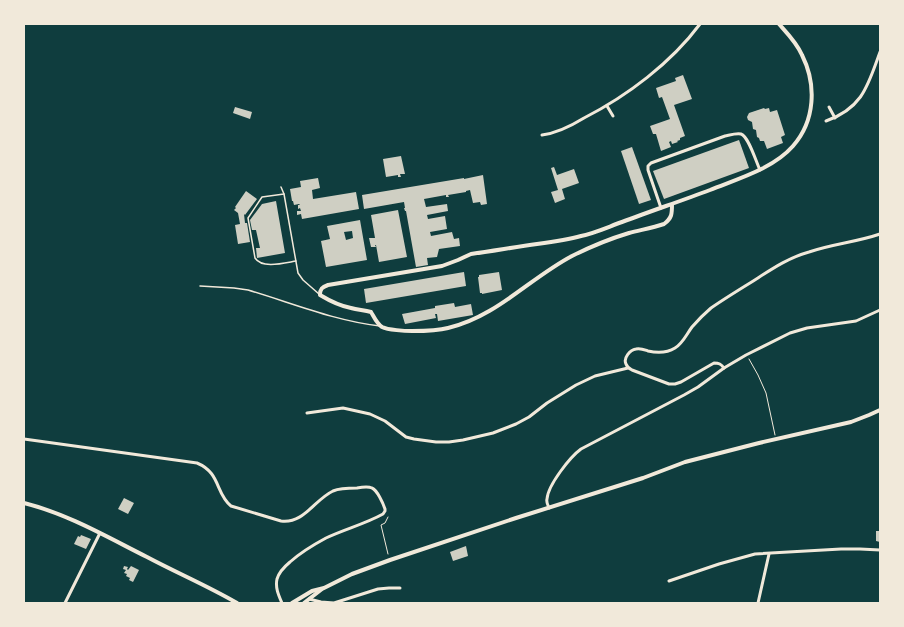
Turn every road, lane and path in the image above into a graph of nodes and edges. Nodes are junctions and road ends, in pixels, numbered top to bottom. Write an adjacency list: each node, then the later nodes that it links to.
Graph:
1 (700, 24): 4 (street)
2 (779, 24): 10 (street)
3 (880, 52): 7 (street)
4 (607, 106): 6 (street); 9 (street)
5 (829, 107): 7 (street)
6 (613, 116)
7 (835, 118): 8 (street)
8 (826, 121)
9 (542, 135)
10 (760, 170): 13 (street); 14 (street)
11 (281, 187): 12 (lane)
12 (284, 194): 16 (lane); 16 (lane)
13 (672, 204): 14 (street); 20 (street)
14 (661, 208): 18 (street)
15 (880, 234): 22 (street)
16 (296, 261): 18 (lane)
17 (200, 286): 20 (lane)
18 (320, 295): 20 (street)
19 (880, 310): 23 (street)
20 (381, 327)
21 (750, 360): 27 (path)
22 (628, 368): 23 (street); 25 (street)
23 (724, 368): 29 (street)
24 (880, 410): 27 (street)
25 (307, 414)
26 (24, 439): 41 (street)
27 (776, 439): 29 (street)
28 (24, 503): 31 (street)
29 (549, 508): 36 (street)
30 (388, 517): 34 (path)
31 (100, 533): 39 (street); 40 (street)
32 (880, 550): 33 (street)
33 (769, 554): 35 (street); 44 (street)
34 (389, 556)
35 (669, 581)
36 (324, 588): 38 (street); 42 (street)
37 (400, 588): 38 (street)
38 (309, 599): 43 (street)
39 (65, 603)
40 (237, 603)
41 (282, 603)
42 (292, 603)
43 (304, 603)
44 (758, 603)

